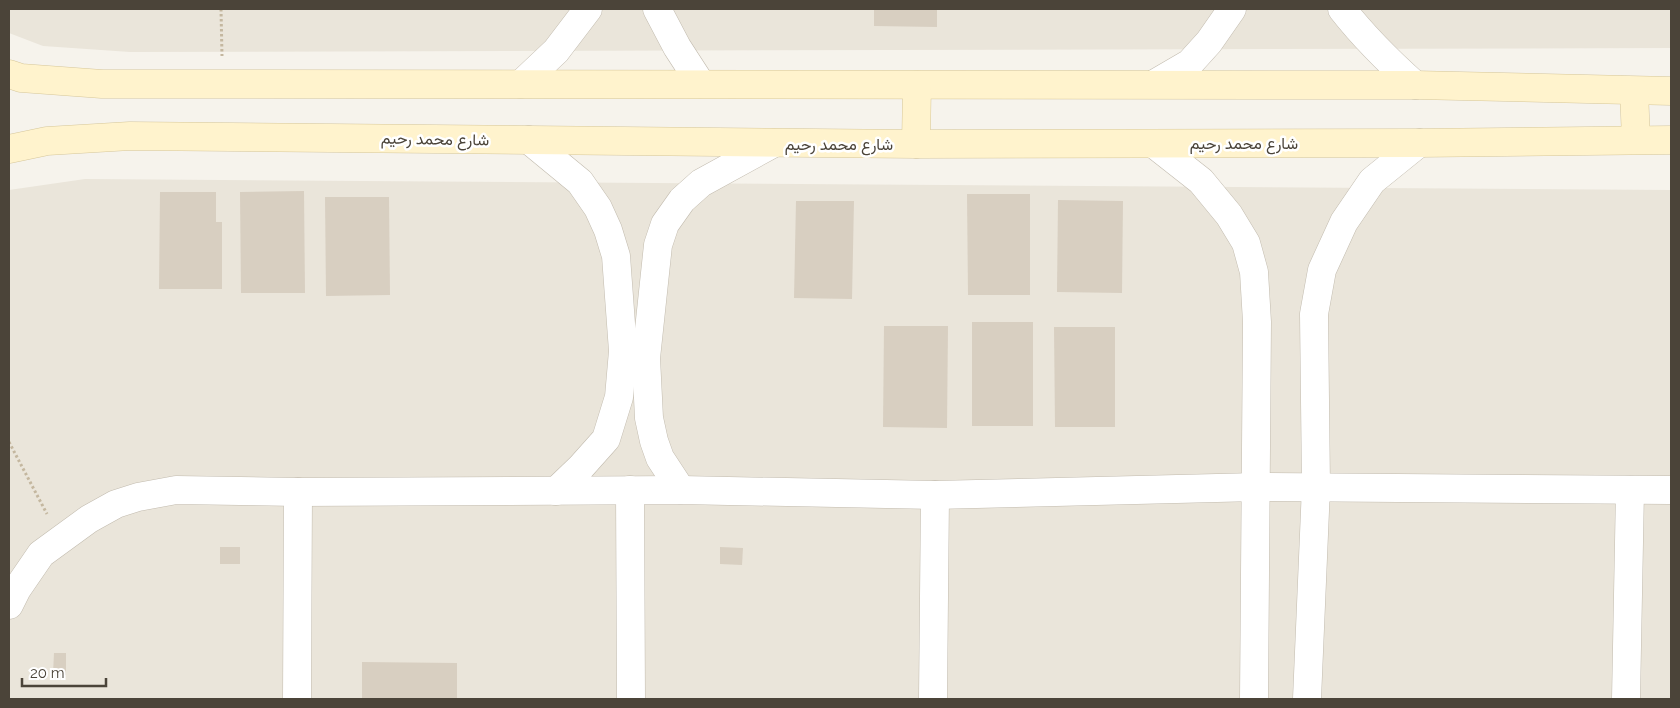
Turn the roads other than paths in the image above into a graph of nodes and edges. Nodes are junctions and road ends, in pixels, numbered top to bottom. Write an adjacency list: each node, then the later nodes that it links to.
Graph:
1 (588, 9): 6 (street)
2 (657, 9): 7 (street)
3 (1232, 9): 8 (street)
4 (1342, 9): 10 (street)
5 (9, 74): 6 (street)
6 (521, 84): 7 (street)
7 (701, 84): 9 (street)
8 (1154, 84): 9 (street); 10 (street)
9 (917, 85): 18 (street)
10 (1415, 85): 11 (street)
11 (1634, 91): 12 (street); 13 (street)
12 (1671, 91)
13 (1636, 139): 15 (street, شارع محمد رحيم); 17 (street, شارع محمد رحيم)
14 (529, 140): 16 (street, شارع محمد رحيم); 20 (street, شارع محمد رحيم); 27 (street)
15 (1671, 140)
16 (774, 143): 18 (street, شارع محمد رحيم); 24 (street)
17 (1420, 143): 19 (street, شارع محمد رحيم); 22 (street)
18 (916, 144): 19 (street, شارع محمد رحيم)
19 (1154, 144): 21 (street)
20 (9, 149)
21 (1257, 487): 22 (street); 29 (street); 34 (street)
22 (1316, 487): 25 (street); 35 (street)
23 (630, 490): 24 (street); 27 (street); 32 (street)
24 (682, 490): 29 (street)
25 (1630, 490): 26 (street); 36 (street)
26 (1671, 490)
27 (556, 491): 28 (street)
28 (298, 492): 30 (street); 31 (street)
29 (935, 495): 33 (street)
30 (9, 605)
31 (296, 699)
32 (632, 699)
33 (933, 699)
34 (1254, 699)
35 (1308, 699)
36 (1626, 699)

